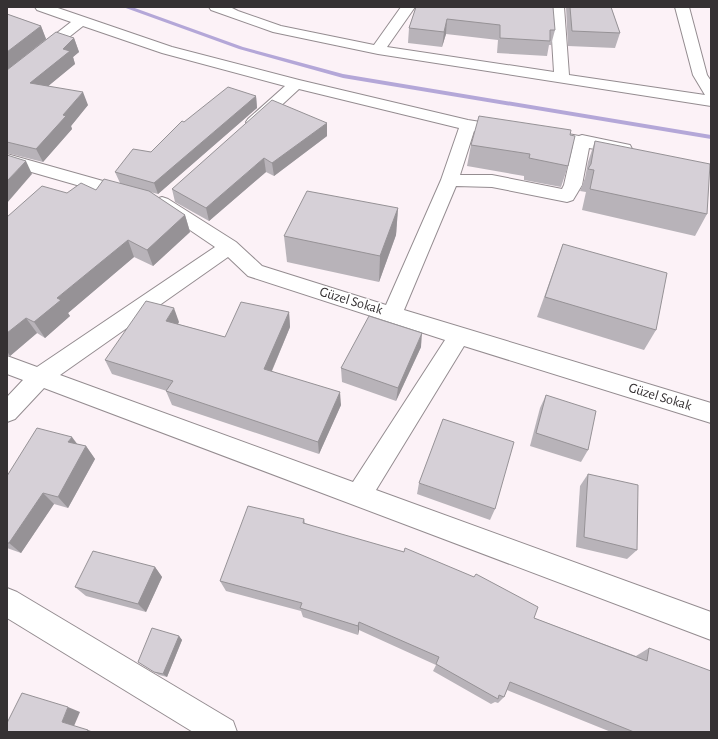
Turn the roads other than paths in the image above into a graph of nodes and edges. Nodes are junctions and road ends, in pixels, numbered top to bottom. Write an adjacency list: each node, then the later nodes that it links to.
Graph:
1 (42, 7): 6 (street)
2 (408, 7): 7 (street)
3 (557, 7): 9 (street)
4 (682, 7): 11 (street)
5 (222, 8): 7 (street)
6 (82, 20): 8 (street); 10 (street)
7 (378, 50): 9 (street)
8 (7, 79)
9 (562, 79): 12 (street)
10 (296, 84): 13 (street); 14 (street)
11 (711, 93)
12 (711, 101)
13 (468, 125): 15 (street); 18 (street)
14 (244, 130)
15 (582, 140): 16 (street); 18 (street)
16 (635, 151)
17 (7, 159): 19 (street, Güzel Sokak)
18 (450, 180): 20 (street)
19 (228, 247): 20 (street, Güzel Sokak); 23 (street)
20 (392, 314): 21 (street, Güzel Sokak)
21 (459, 336): 25 (street, Güzel Sokak); 26 (street)
22 (7, 365): 23 (street)
23 (40, 377): 24 (street); 26 (street)
24 (7, 412)
25 (711, 413)
26 (358, 495): 28 (street)
27 (7, 602): 29 (street)
28 (711, 626)
29 (222, 732)

